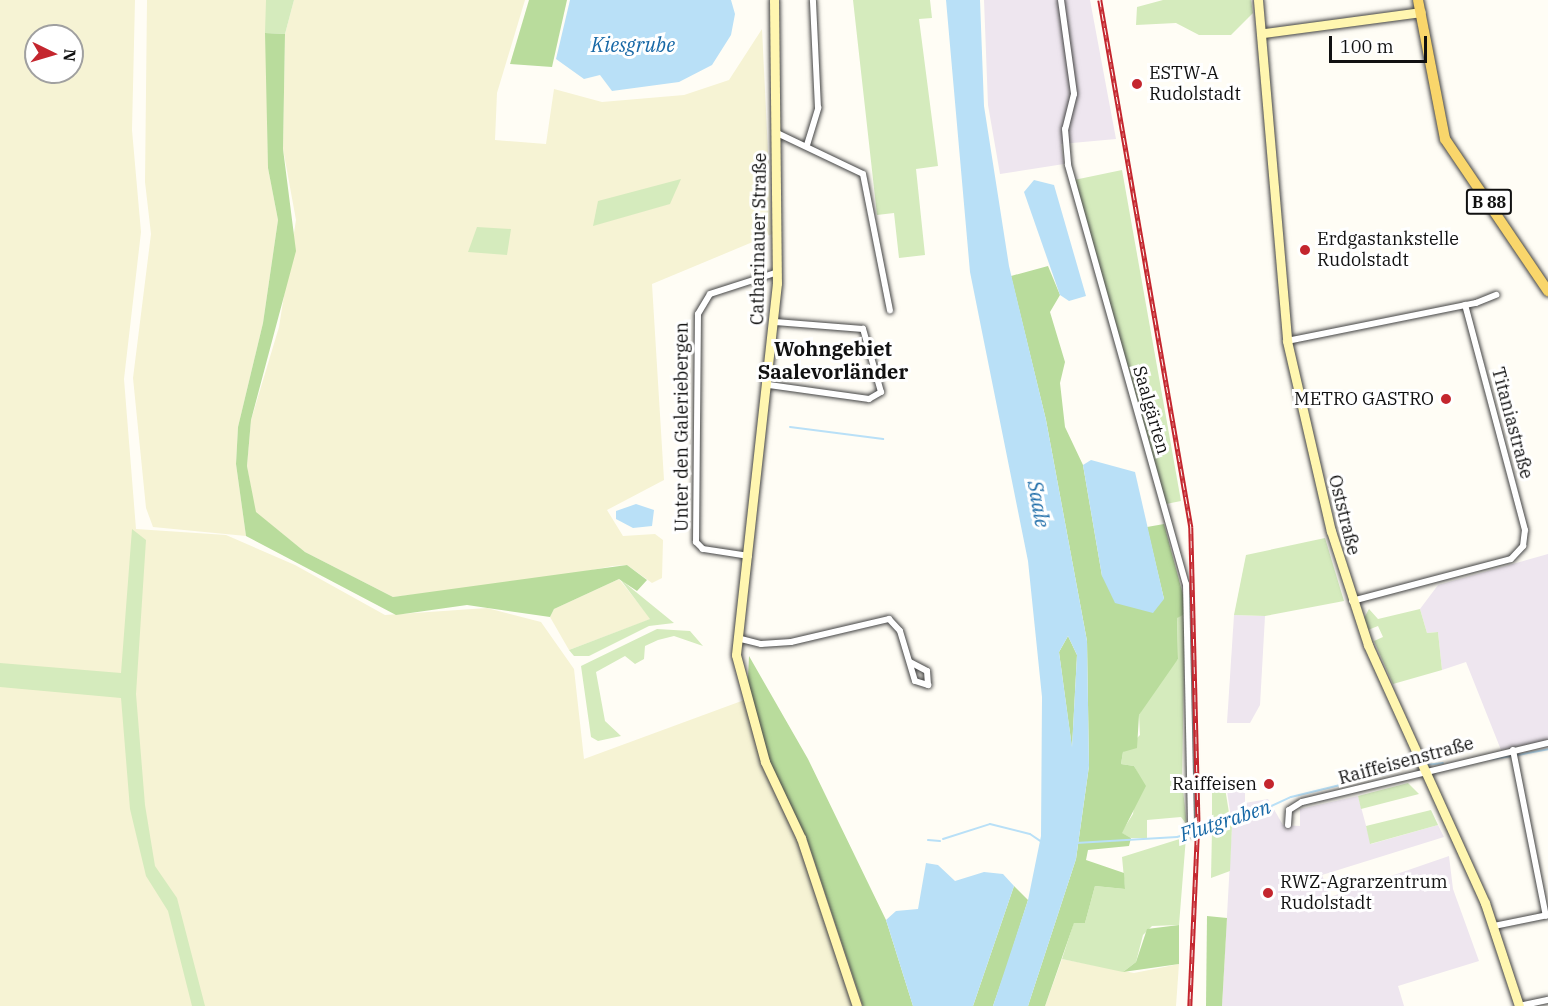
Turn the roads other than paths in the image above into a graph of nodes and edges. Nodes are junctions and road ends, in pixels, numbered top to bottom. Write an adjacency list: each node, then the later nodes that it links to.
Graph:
1 (774, 0): 8 (street, Catharinauer Straße)
2 (813, 0): 9 (street)
3 (1061, 0): 26 (street, Saalgärten)
4 (1258, 0): 7 (street, Oststraße)
5 (1418, 0): 6 (main road, B 88)
6 (1421, 12): 7 (street); 11 (main road, B 88)
7 (1264, 33): 16 (street, Oststraße)
8 (777, 133): 9 (street); 10 (street, Catharinauer Straße)
9 (807, 145): 14 (street)
10 (778, 272): 15 (street, Catharinauer Straße); 18 (street, Unter den Galeriebergen)
11 (1548, 291)
12 (1496, 295): 13 (street)
13 (1465, 305): 16 (street); 19 (street, Titaniastraße)
14 (890, 310)
15 (775, 322): 17 (street, Catharinauer Straße); 17 (street)
16 (1287, 341): 19 (street, Oststraße)
17 (769, 385): 18 (street, Catharinauer Straße)
18 (750, 556): 20 (street, Catharinauer Straße)
19 (1351, 601): 24 (street, Oststraße)
20 (737, 638): 21 (street); 30 (street, Catharinauer Straße)
21 (910, 662)
22 (1548, 743): 23 (street, Raiffeisenstraße)
23 (1513, 750): 24 (street, Raiffeisenstraße); 27 (street)
24 (1423, 774): 25 (street, Raiffeisenstraße); 28 (street, Oststraße)
25 (1288, 825)
26 (1191, 830)
27 (1547, 916): 28 (street)
28 (1494, 926): 31 (street, Oststraße)
29 (1548, 1000): 31 (street)
30 (857, 1006)
31 (1519, 1006)

